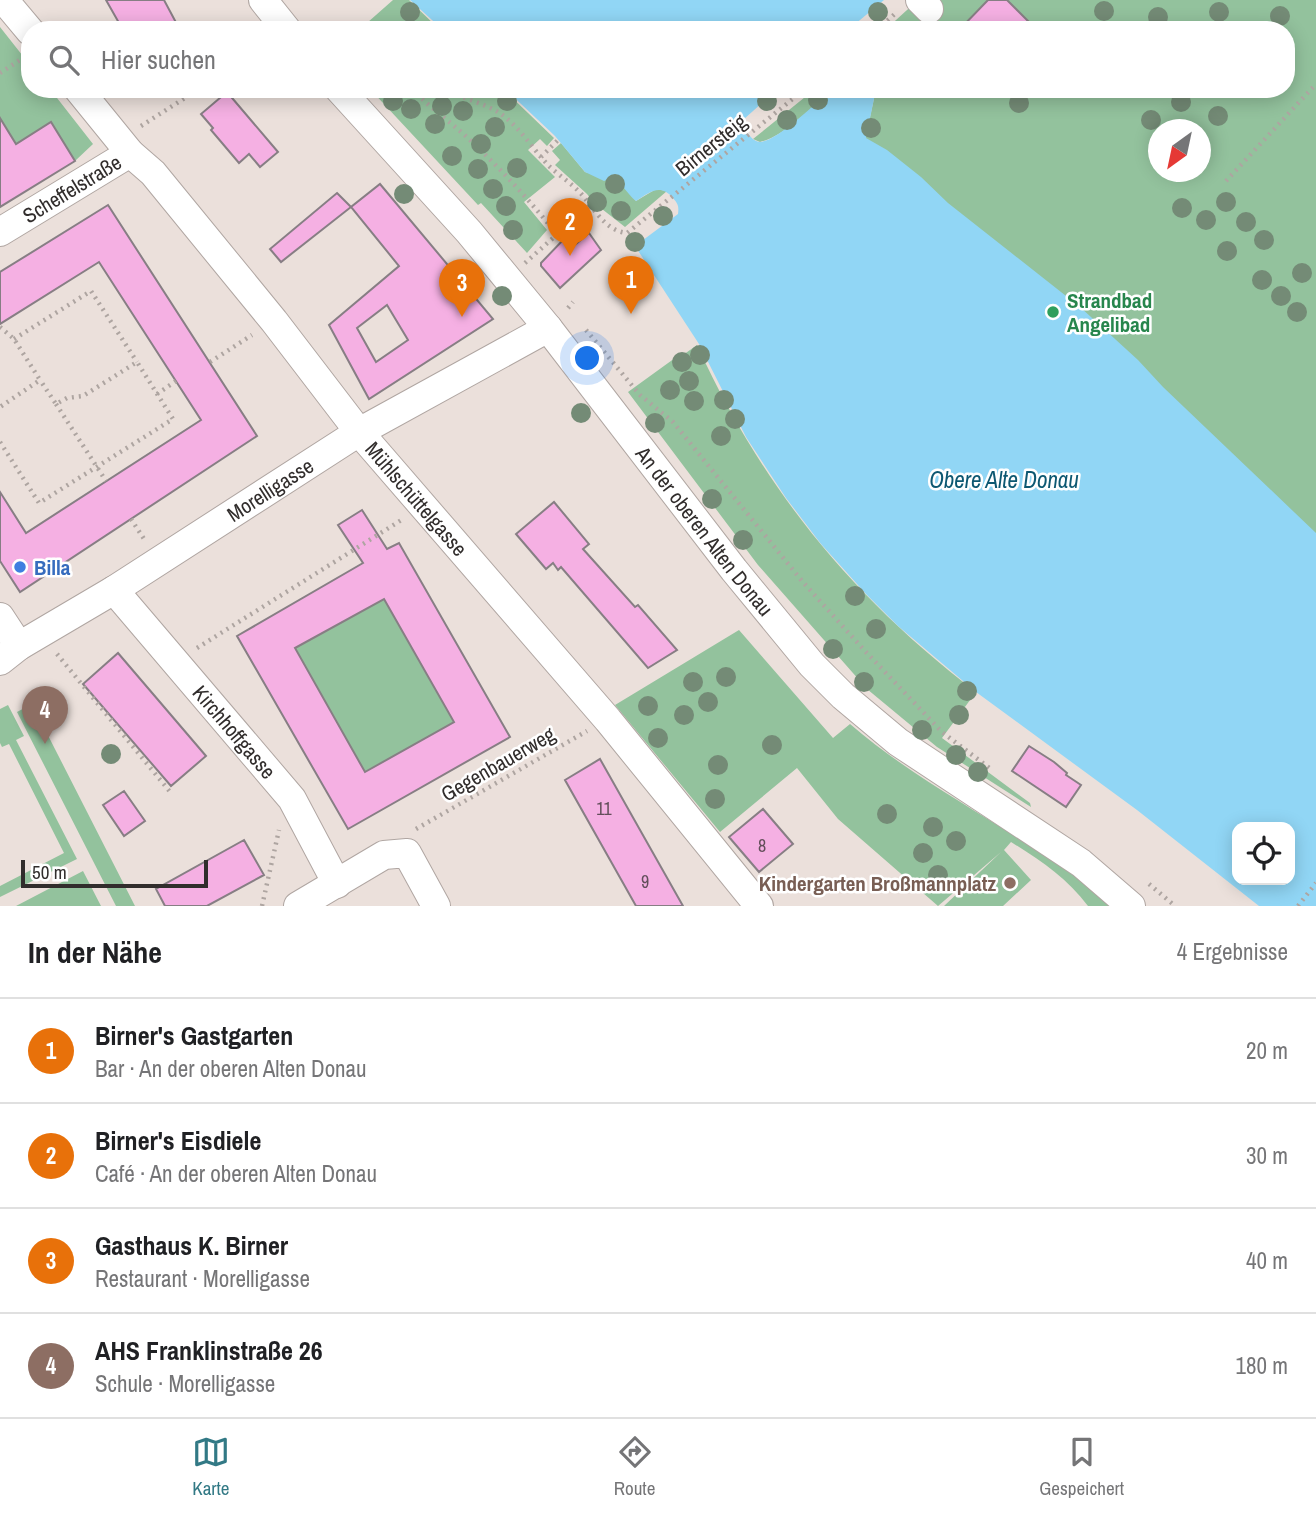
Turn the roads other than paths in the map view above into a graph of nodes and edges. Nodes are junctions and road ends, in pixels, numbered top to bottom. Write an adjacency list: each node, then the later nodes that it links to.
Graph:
1 (4, 0): 3 (street)
2 (263, 0): 4 (street)
3 (22, 21)
4 (280, 21)
5 (85, 98): 7 (street, Mühlschüttelgasse)
6 (347, 98): 9 (street, An der oberen Alten Donau)
7 (130, 153): 8 (street, Scheffelstraße); 10 (street, Mühlschüttelgasse)
8 (0, 232)
9 (548, 328): 10 (street, Morelligasse); 18 (street, An der oberen Alten Donau)
10 (359, 432): 11 (street, Morelligasse); 17 (street, Mühlschüttelgasse)
11 (114, 590): 13 (street, Morelligasse); 14 (street, Kirchhoffgasse)
12 (0, 617): 13 (street)
13 (10, 654)
14 (337, 884): 15 (street); 16 (street)
15 (298, 906)
16 (436, 906)
17 (759, 906)
18 (1131, 906)

